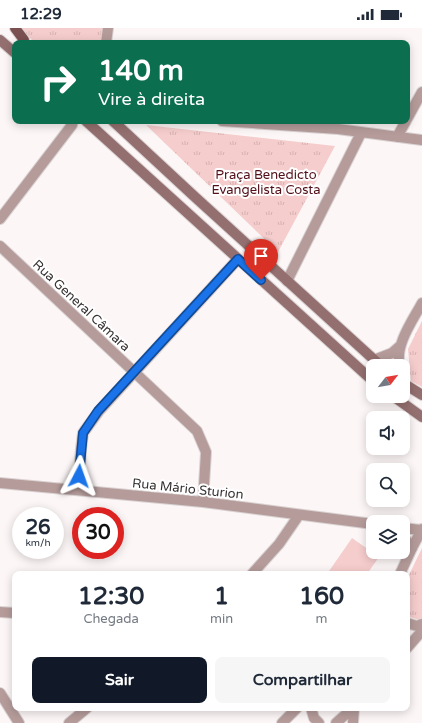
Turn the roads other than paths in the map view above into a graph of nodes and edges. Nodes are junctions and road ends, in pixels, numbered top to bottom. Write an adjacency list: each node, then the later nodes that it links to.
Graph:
1 (14, 28): 4 (main road)
2 (108, 28): 5 (street)
3 (0, 40): 6 (main road)
4 (23, 40)
5 (106, 40)
6 (12, 50)
7 (422, 92): 8 (street)
8 (410, 114)
9 (72, 124): 17 (street)
10 (89, 124): 19 (main road)
11 (116, 124): 20 (main road)
12 (266, 124): 14 (street)
13 (405, 124): 15 (street)
14 (361, 133): 15 (street); 20 (street)
15 (397, 137): 16 (street)
16 (422, 140)
17 (0, 219)
18 (0, 246): 26 (street, Rua General Câmara)
19 (238, 259): 26 (street); 27 (main road)
20 (287, 281): 23 (main road)
21 (422, 303): 22 (street)
22 (400, 346): 24 (street); 25 (street)
23 (374, 359)
24 (384, 359)
25 (398, 359)
26 (134, 372): 33 (street); 34 (street, Rua General Câmara)
27 (366, 375)
28 (410, 386): 29 (main road)
29 (422, 395)
30 (402, 403): 31 (main road)
31 (421, 417)
32 (0, 483): 33 (street, Rua Mário Sturion)
33 (78, 490): 34 (street, Rua Mário Sturion)
34 (203, 502): 35 (street, Rua Mário Sturion)
35 (299, 515): 36 (street, Rua Mário Sturion); 41 (street)
36 (366, 523)
37 (410, 529): 38 (street)
38 (422, 530): 40 (street)
39 (410, 545): 40 (street)
40 (412, 548): 42 (street)
41 (255, 571)
42 (401, 571)
43 (0, 612): 44 (street)
44 (12, 613)
45 (410, 624): 46 (street)
46 (422, 624)
47 (422, 631): 48 (street)
48 (410, 645)
49 (0, 693): 55 (street)
50 (83, 711): 56 (street)
51 (294, 711): 57 (street)
52 (313, 711): 58 (street)
53 (350, 711): 59 (street)
54 (353, 711): 60 (street)
55 (19, 723)
56 (68, 723)
57 (282, 723)
58 (318, 723)
59 (336, 723)
60 (353, 723)

